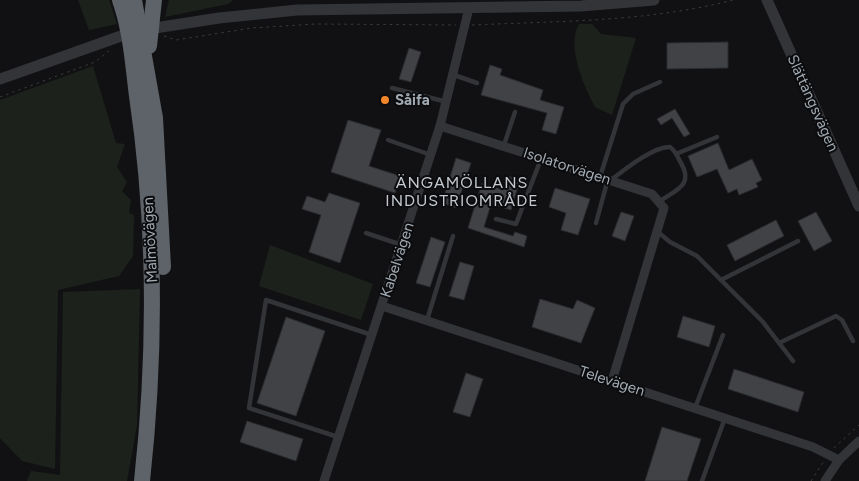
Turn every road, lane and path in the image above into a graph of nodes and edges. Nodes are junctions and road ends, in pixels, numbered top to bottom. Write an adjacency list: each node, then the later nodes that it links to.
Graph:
1 (120, 0): 55 (highway, Malmövägen)
2 (134, 0): 23 (highway, Malmövägen)
3 (154, 0): 23 (highway)
4 (654, 0): 7 (street)
5 (733, 0): 10 (path)
6 (767, 0): 33 (street, Slättängsvägen)
7 (581, 3): 8 (street)
8 (469, 8): 11 (street, Kabelvägen); 12 (street)
9 (534, 16): 10 (path)
10 (535, 22): 11 (path)
11 (466, 26): 12 (path); 15 (street, Kabelvägen)
12 (159, 32)
13 (121, 36): 16 (street)
14 (111, 48): 20 (path)
15 (454, 75): 18 (lane); 21 (street, Kabelvägen)
16 (0, 79)
17 (660, 82): 31 (lane)
18 (477, 83)
19 (392, 88): 21 (lane)
20 (0, 97)
21 (446, 102): 24 (street, Kabelvägen)
22 (514, 112): 27 (lane)
23 (155, 118): 56 (highway, Malmövägen)
24 (440, 126): 27 (street, Isolatorvägen); 29 (street, Kabelvägen)
25 (717, 137): 28 (lane)
26 (388, 140): 29 (lane)
27 (504, 145): 30 (street, Isolatorvägen)
28 (676, 154): 31 (lane); 32 (lane)
29 (431, 155): 40 (street, Kabelvägen)
30 (541, 158): 31 (street, Isolatorvägen); 34 (lane)
31 (606, 179): 32 (street, Isolatorvägen); 35 (lane)
32 (660, 201): 36 (street)
33 (859, 206)
34 (496, 219)
35 (596, 222)
36 (657, 231): 41 (lane); 49 (street)
37 (366, 233): 40 (lane)
38 (453, 236): 43 (lane)
39 (798, 241): 41 (lane)
40 (402, 245): 42 (street, Kabelvägen)
41 (721, 280): 47 (lane)
42 (382, 306): 43 (street, Televägen); 44 (street, Kabelvägen)
43 (427, 320): 49 (street, Televägen)
44 (372, 335): 52 (street, Kabelvägen); 52 (lane)
45 (723, 335): 50 (lane)
46 (853, 342): 47 (lane)
47 (779, 343): 48 (lane)
48 (793, 361)
49 (612, 381): 50 (street, Televägen)
50 (695, 408): 51 (street, Televägen)
51 (725, 418): 54 (street, Televägen); 58 (lane)
52 (338, 437): 57 (street, Kabelvägen)
53 (859, 442): 54 (street)
54 (839, 460): 59 (street)
55 (142, 481)
56 (152, 481)
57 (324, 481)
58 (702, 481)
59 (826, 481)

